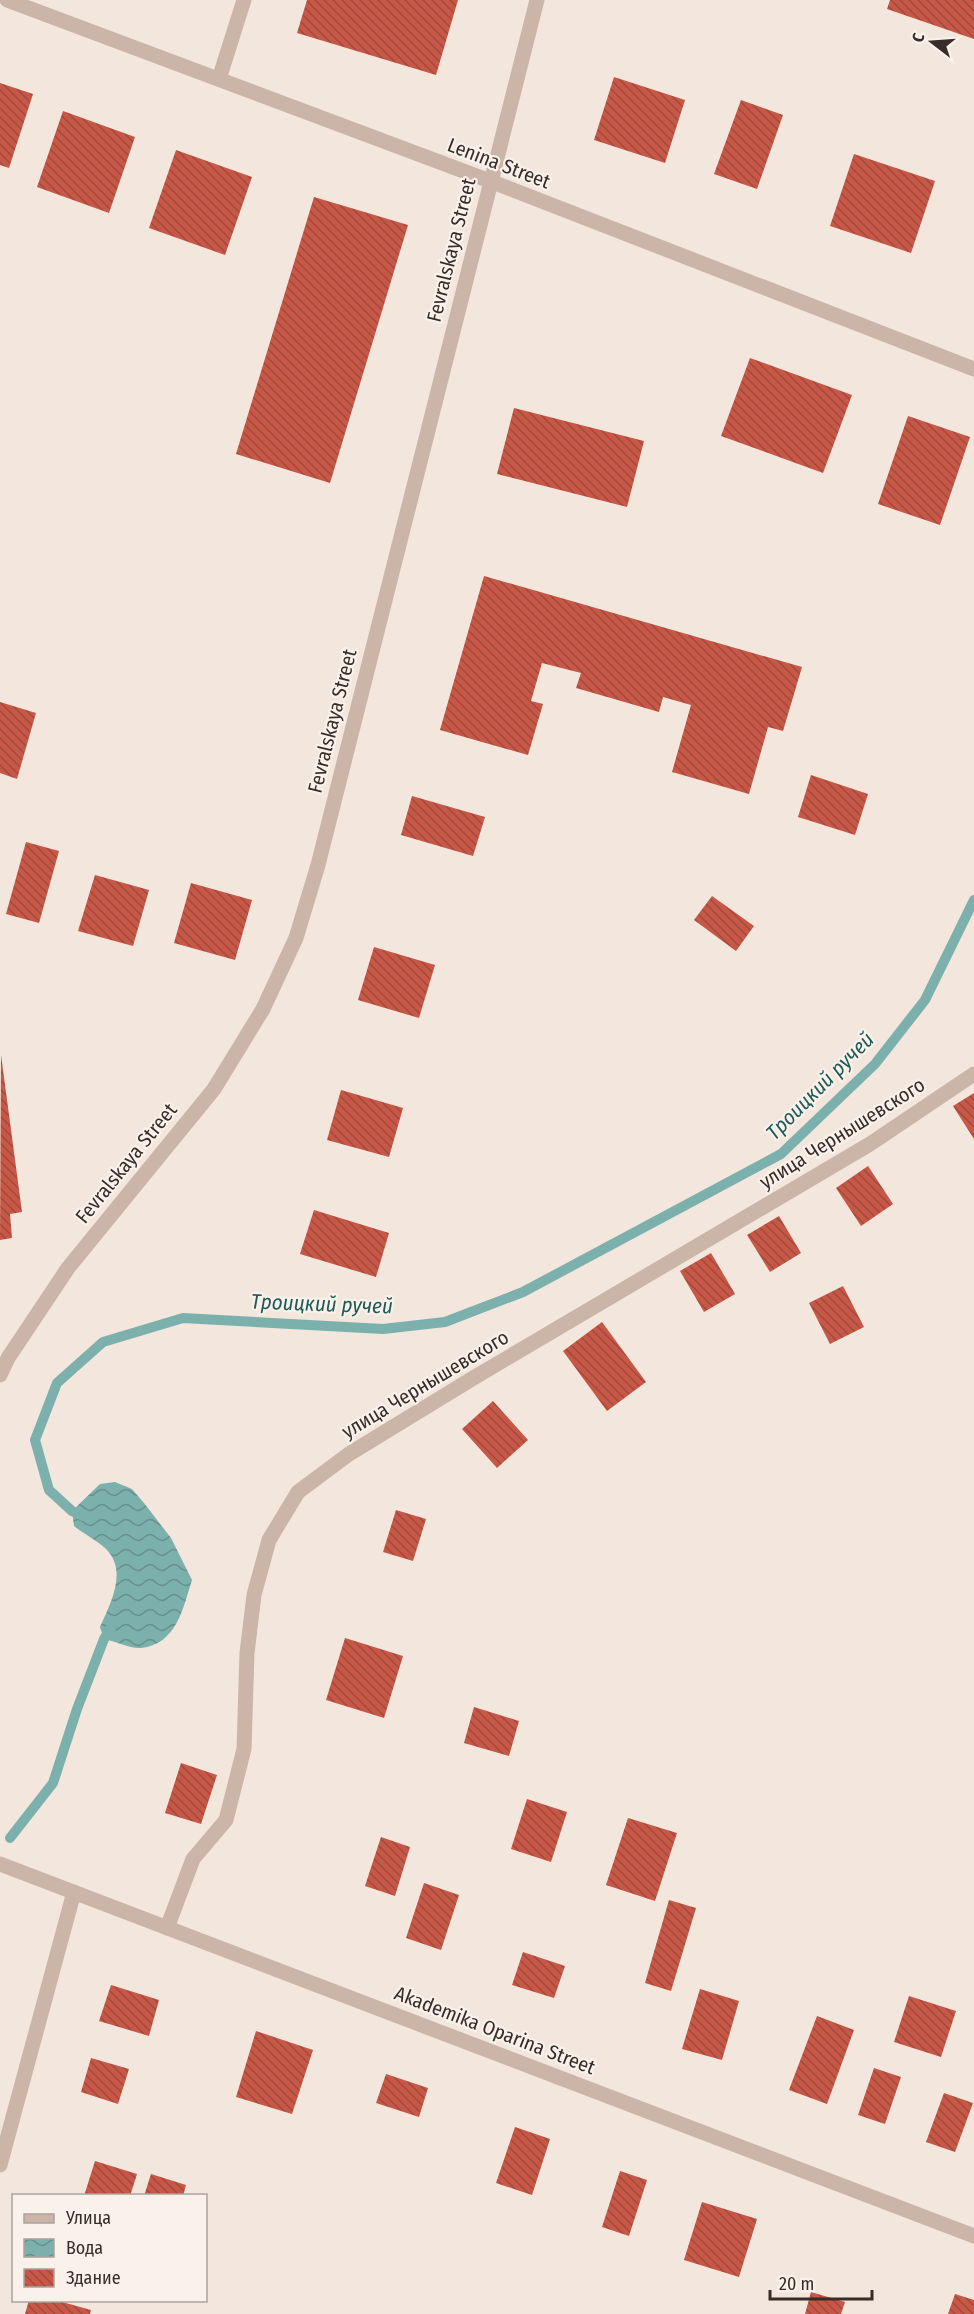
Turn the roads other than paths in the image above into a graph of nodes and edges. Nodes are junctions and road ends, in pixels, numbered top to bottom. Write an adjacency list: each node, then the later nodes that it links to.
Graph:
1 (8, 0): 4 (street, Lenina Street)
2 (244, 0): 4 (street)
3 (537, 0): 5 (street, Fevralskaya Street)
4 (219, 79): 5 (street, Lenina Street)
5 (490, 181): 6 (street, Lenina Street); 8 (street, Fevralskaya Street)
6 (974, 369)
7 (974, 1074): 11 (street, улица Чернышевского)
8 (0, 1375)
9 (0, 1864): 10 (street, Akademika Oparina Street)
10 (74, 1892): 11 (street, Akademika Oparina Street); 12 (street)
11 (167, 1928): 13 (street, Akademika Oparina Street)
12 (0, 2165)
13 (974, 2236)

